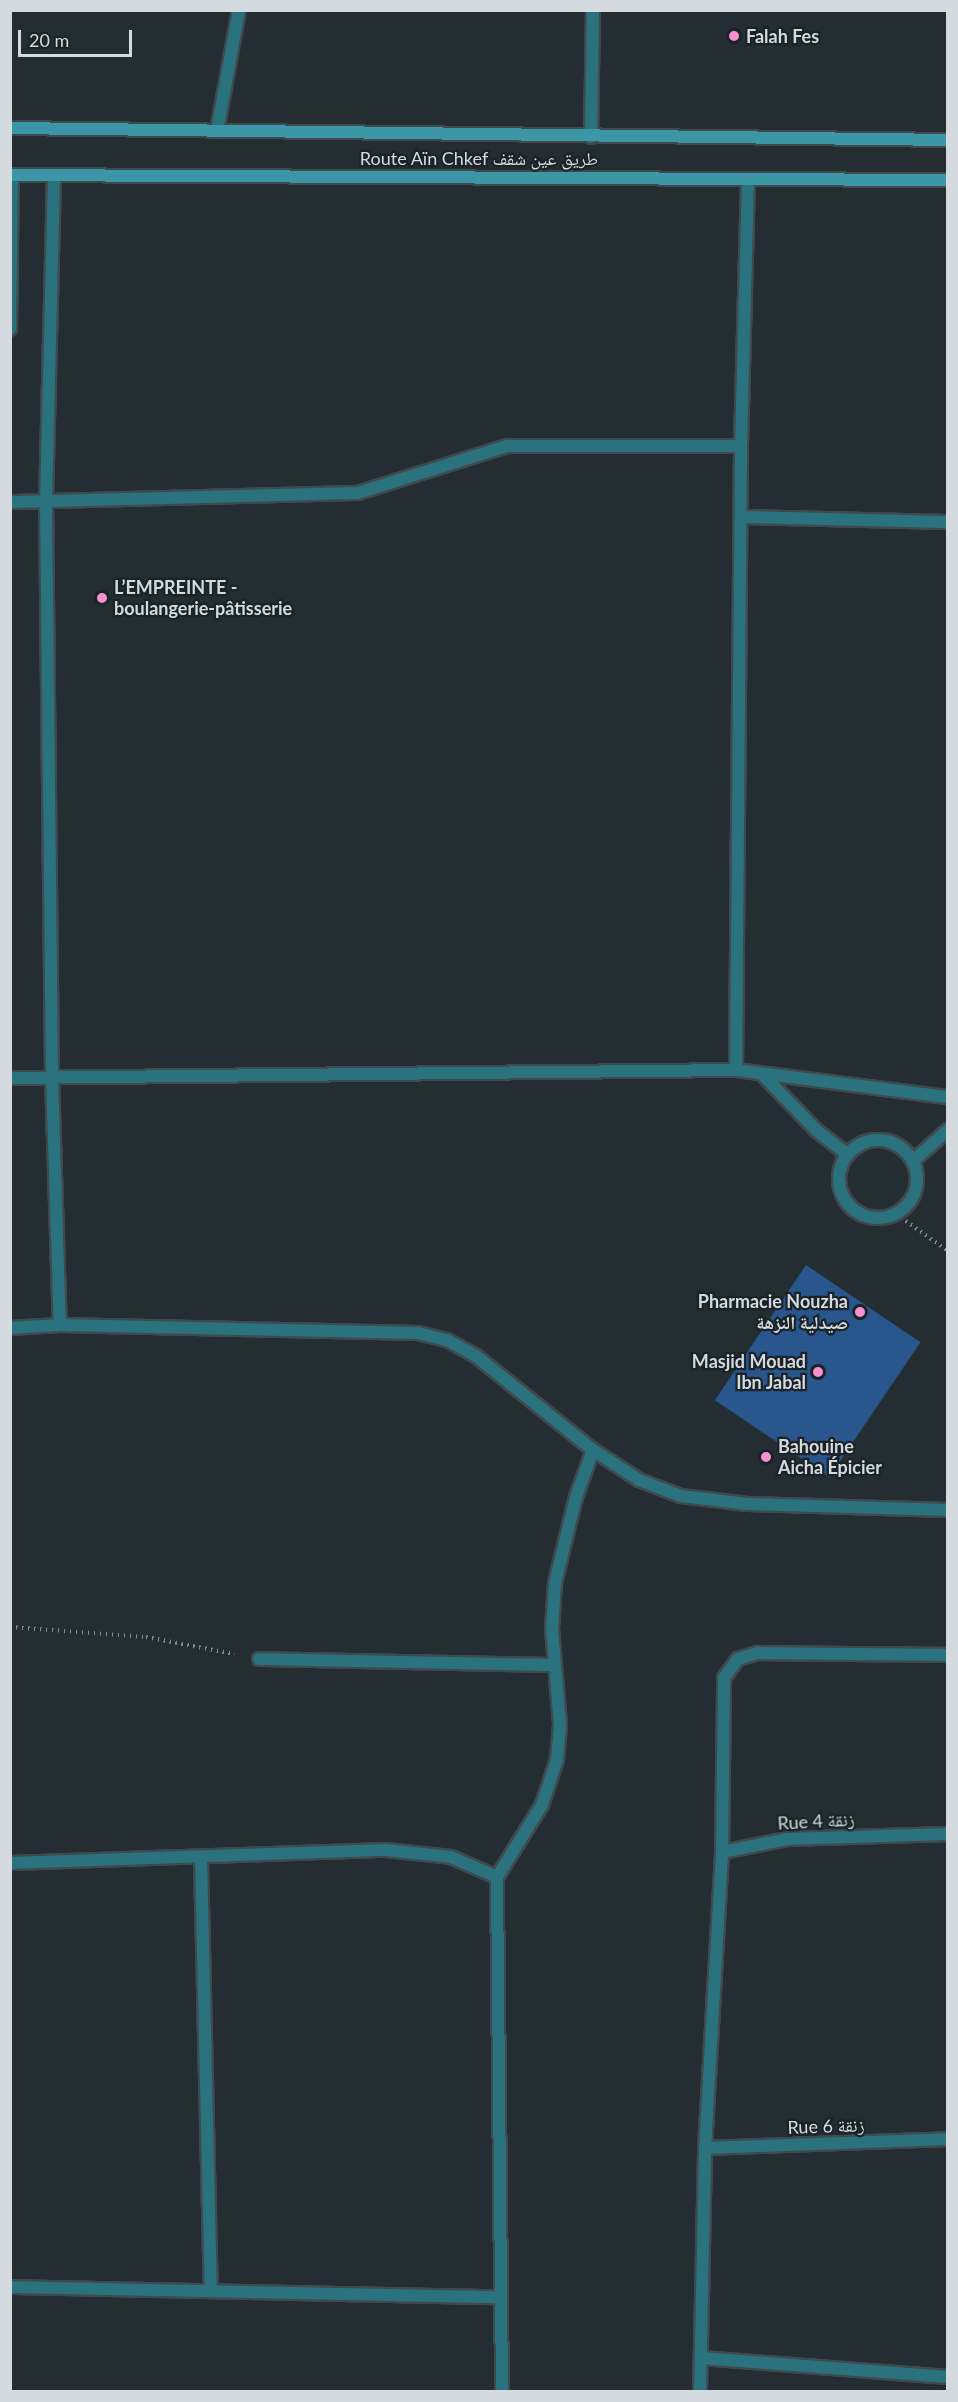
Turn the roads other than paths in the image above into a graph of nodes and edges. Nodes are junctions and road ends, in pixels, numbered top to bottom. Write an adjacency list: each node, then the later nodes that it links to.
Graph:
1 (239, 10): 4 (street)
2 (593, 10): 5 (street)
3 (10, 128): 4 (main road, Route Aïn Chkef طريق عين شقف)
4 (217, 131): 5 (main road, Route Aïn Chkef طريق عين شقف)
5 (591, 137): 6 (main road, Route Aïn Chkef طريق عين شقف)
6 (948, 140)
7 (11, 175): 8 (main road, Route Aïn Chkef طريق عين شقف); 11 (street)
8 (54, 176): 10 (main road, Route Aïn Chkef طريق عين شقف); 13 (street)
9 (948, 180): 10 (main road, Route Aïn Chkef طريق عين شقف)
10 (748, 182): 12 (street)
11 (10, 329)
12 (741, 446): 13 (street); 15 (street)
13 (46, 500): 14 (street); 19 (street)
14 (10, 502)
15 (742, 517): 16 (street); 17 (street)
16 (948, 522)
17 (736, 1070): 18 (street); 19 (street)
18 (762, 1074): 21 (street); 23 (street)
19 (52, 1077): 20 (street); 25 (street)
20 (10, 1078)
21 (948, 1097)
22 (948, 1130): 24 (street)
23 (847, 1154): 24 (street); 24 (street)
24 (913, 1161)
25 (60, 1325): 26 (street); 27 (street)
26 (10, 1328)
27 (593, 1450): 28 (street); 31 (street)
28 (948, 1510)
29 (948, 1656): 33 (street)
30 (259, 1659): 31 (street)
31 (555, 1665): 36 (street)
32 (948, 1834): 33 (street, Rue 4 زنقة)
33 (722, 1852): 38 (street)
34 (201, 1859): 35 (street); 36 (street); 40 (street)
35 (10, 1863)
36 (497, 1877): 41 (street)
37 (948, 2139): 38 (street, Rue 6 زنقة)
38 (705, 2148): 42 (street)
39 (10, 2287): 40 (street)
40 (211, 2291): 41 (street)
41 (501, 2297): 44 (street)
42 (701, 2358): 43 (street); 45 (street)
43 (948, 2377)
44 (502, 2391)
45 (700, 2391)

